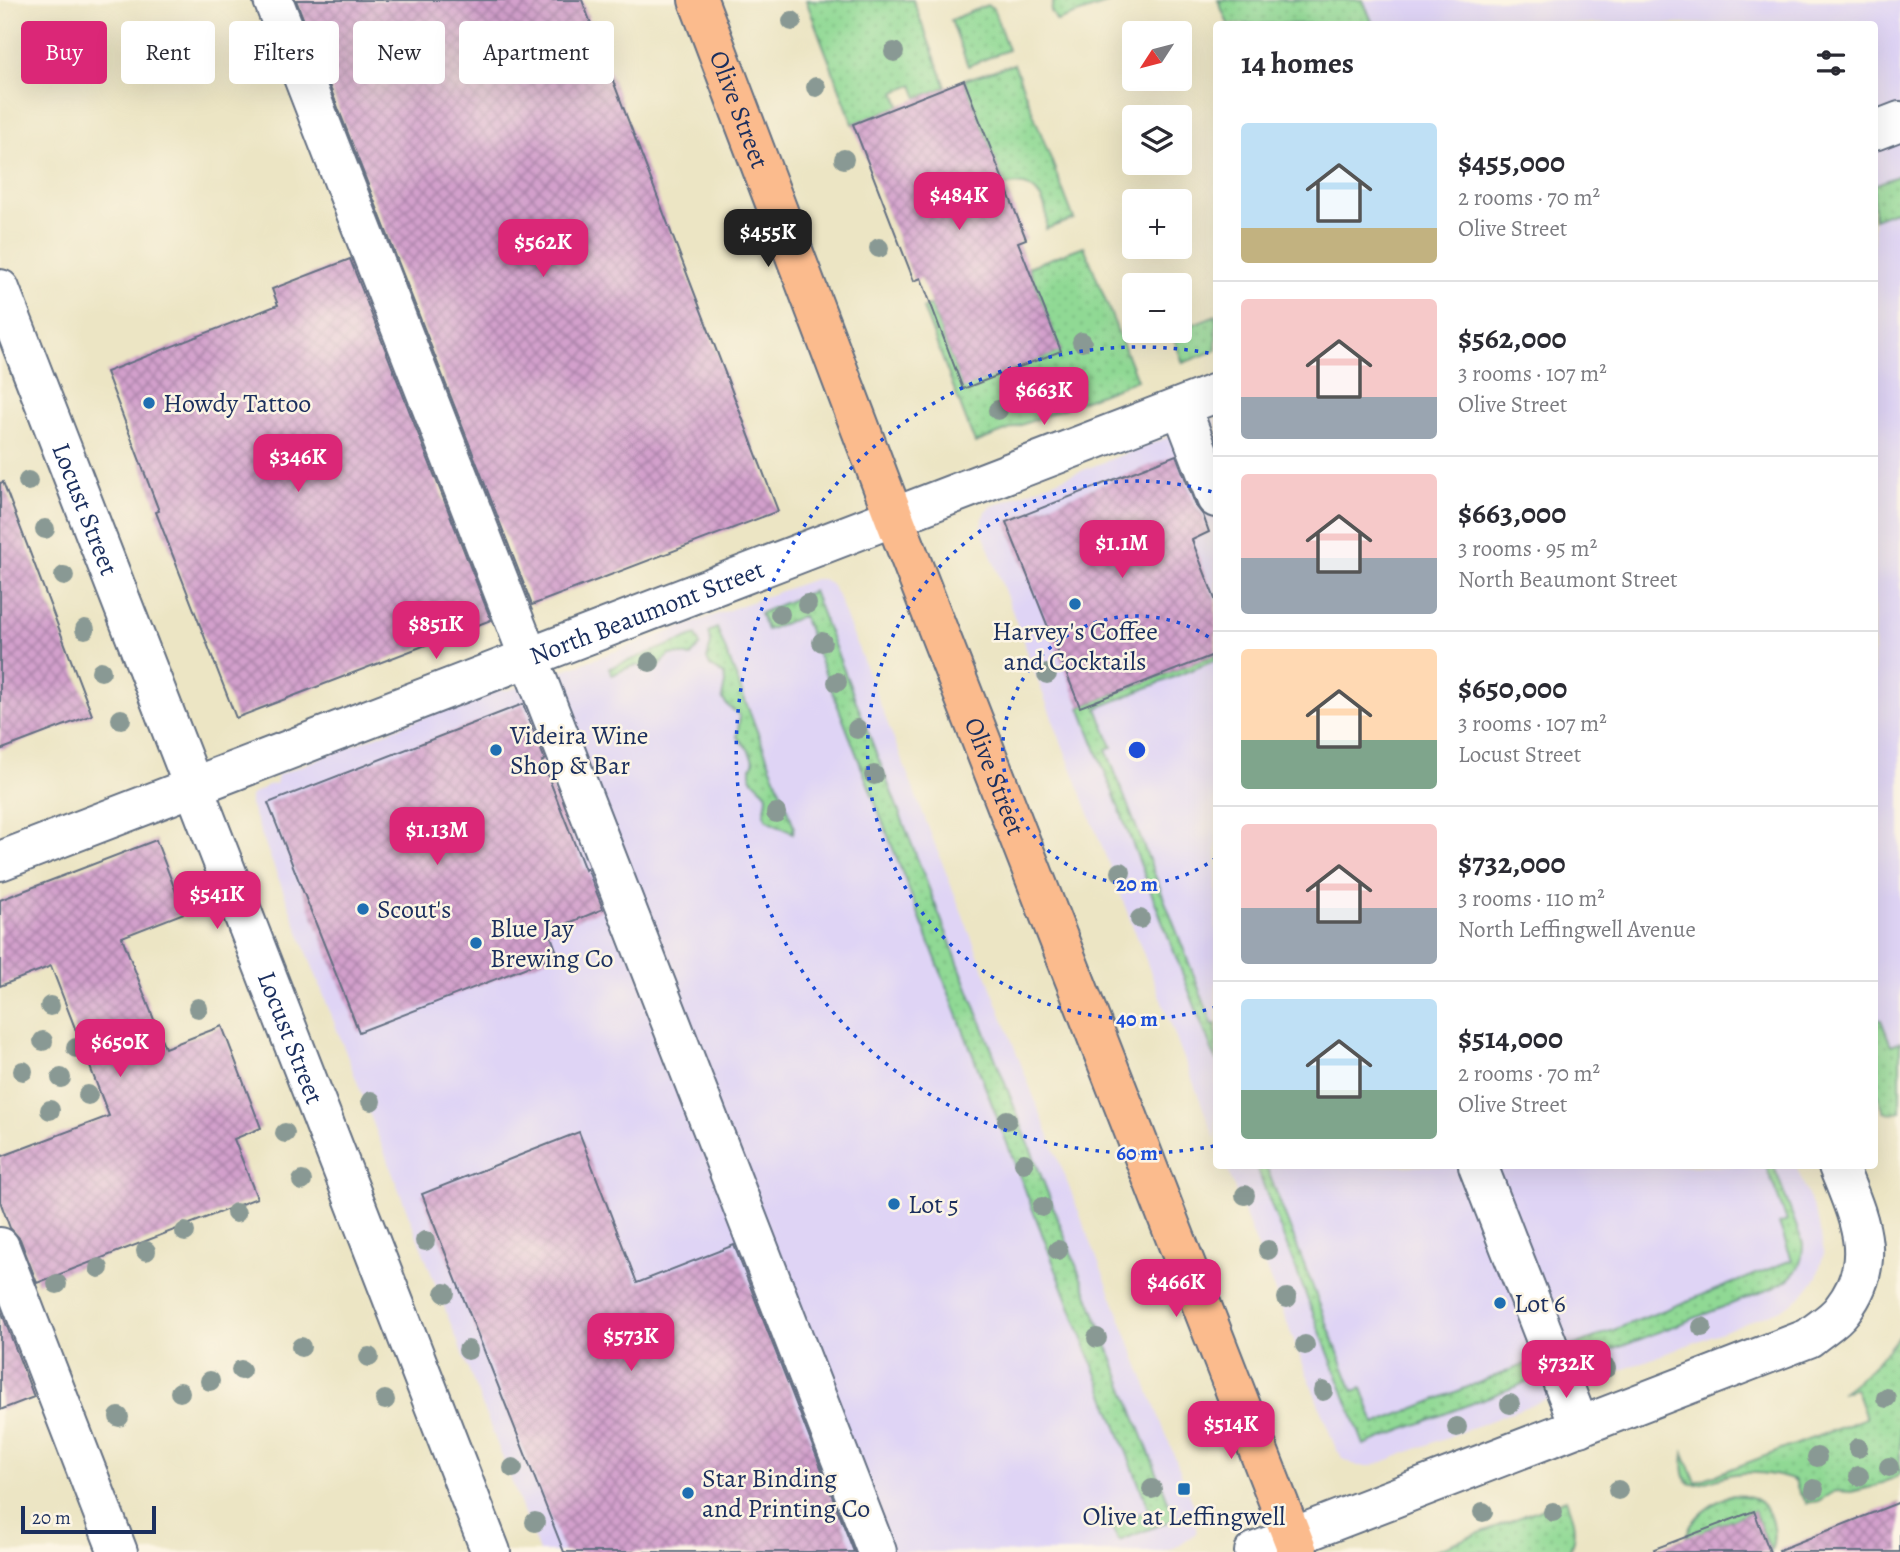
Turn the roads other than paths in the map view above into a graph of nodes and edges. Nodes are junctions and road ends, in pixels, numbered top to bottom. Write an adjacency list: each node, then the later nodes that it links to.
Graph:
1 (273, 0): 10 (street)
2 (698, 0): 9 (main road, Olive Street)
3 (1900, 121): 4 (street)
4 (1878, 129)
5 (0, 289): 11 (street, Locust Street)
6 (1213, 394): 7 (street, North Beaumont Street)
7 (1181, 407): 8 (street); 9 (street, North Beaumont Street)
8 (1213, 490)
9 (894, 517): 10 (street, North Beaumont Street); 17 (main road, Olive Street)
10 (530, 657): 11 (street, North Beaumont Street); 20 (street)
11 (193, 787): 12 (street, North Beaumont Street); 19 (street, Locust Street)
12 (0, 861)
13 (1479, 1169): 16 (street)
14 (1839, 1169): 16 (street)
15 (0, 1247): 18 (street)
16 (1580, 1427): 17 (street)
17 (1295, 1545): 21 (street)
18 (118, 1552)
19 (491, 1552)
20 (877, 1552)
21 (1254, 1552)

